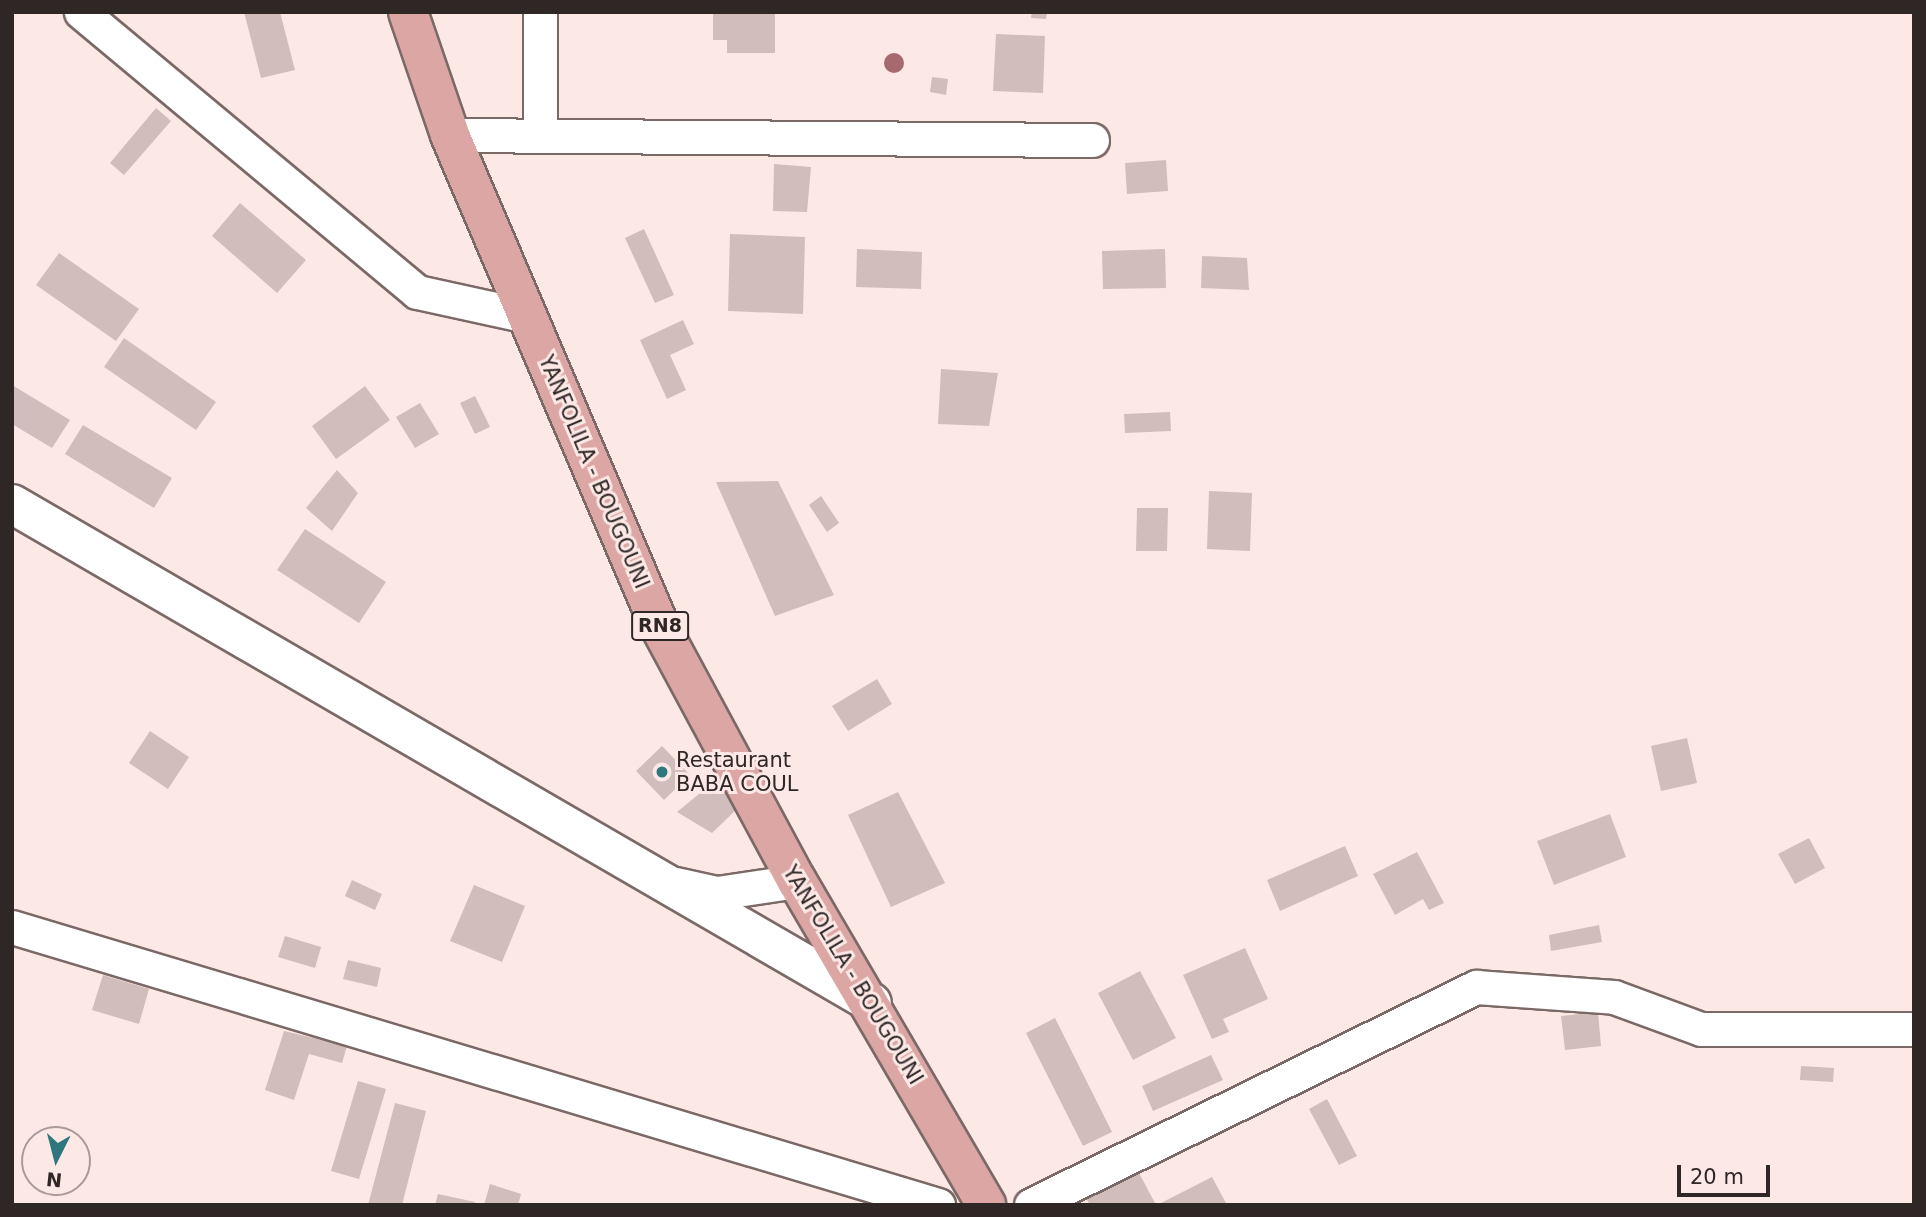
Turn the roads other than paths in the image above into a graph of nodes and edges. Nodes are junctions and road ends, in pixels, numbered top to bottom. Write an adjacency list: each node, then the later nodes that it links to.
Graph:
1 (81, 12): 7 (street)
2 (408, 12): 4 (main road, YANFOLILA - BOUGOUNI / RN8)
3 (540, 12): 5 (street)
4 (450, 135): 5 (street); 7 (main road, YANFOLILA - BOUGOUNI / RN8)
5 (540, 136): 6 (street)
6 (1092, 140)
7 (527, 316): 10 (main road, YANFOLILA - BOUGOUNI / RN8)
8 (12, 504): 9 (street)
9 (655, 881): 10 (street); 12 (street)
10 (797, 881): 12 (main road, YANFOLILA - BOUGOUNI / RN8)
11 (12, 927): 14 (street)
12 (872, 1003): 15 (main road, YANFOLILA - BOUGOUNI / RN8)
13 (1914, 1029): 16 (street)
14 (938, 1205)
15 (986, 1205)
16 (1031, 1205)

